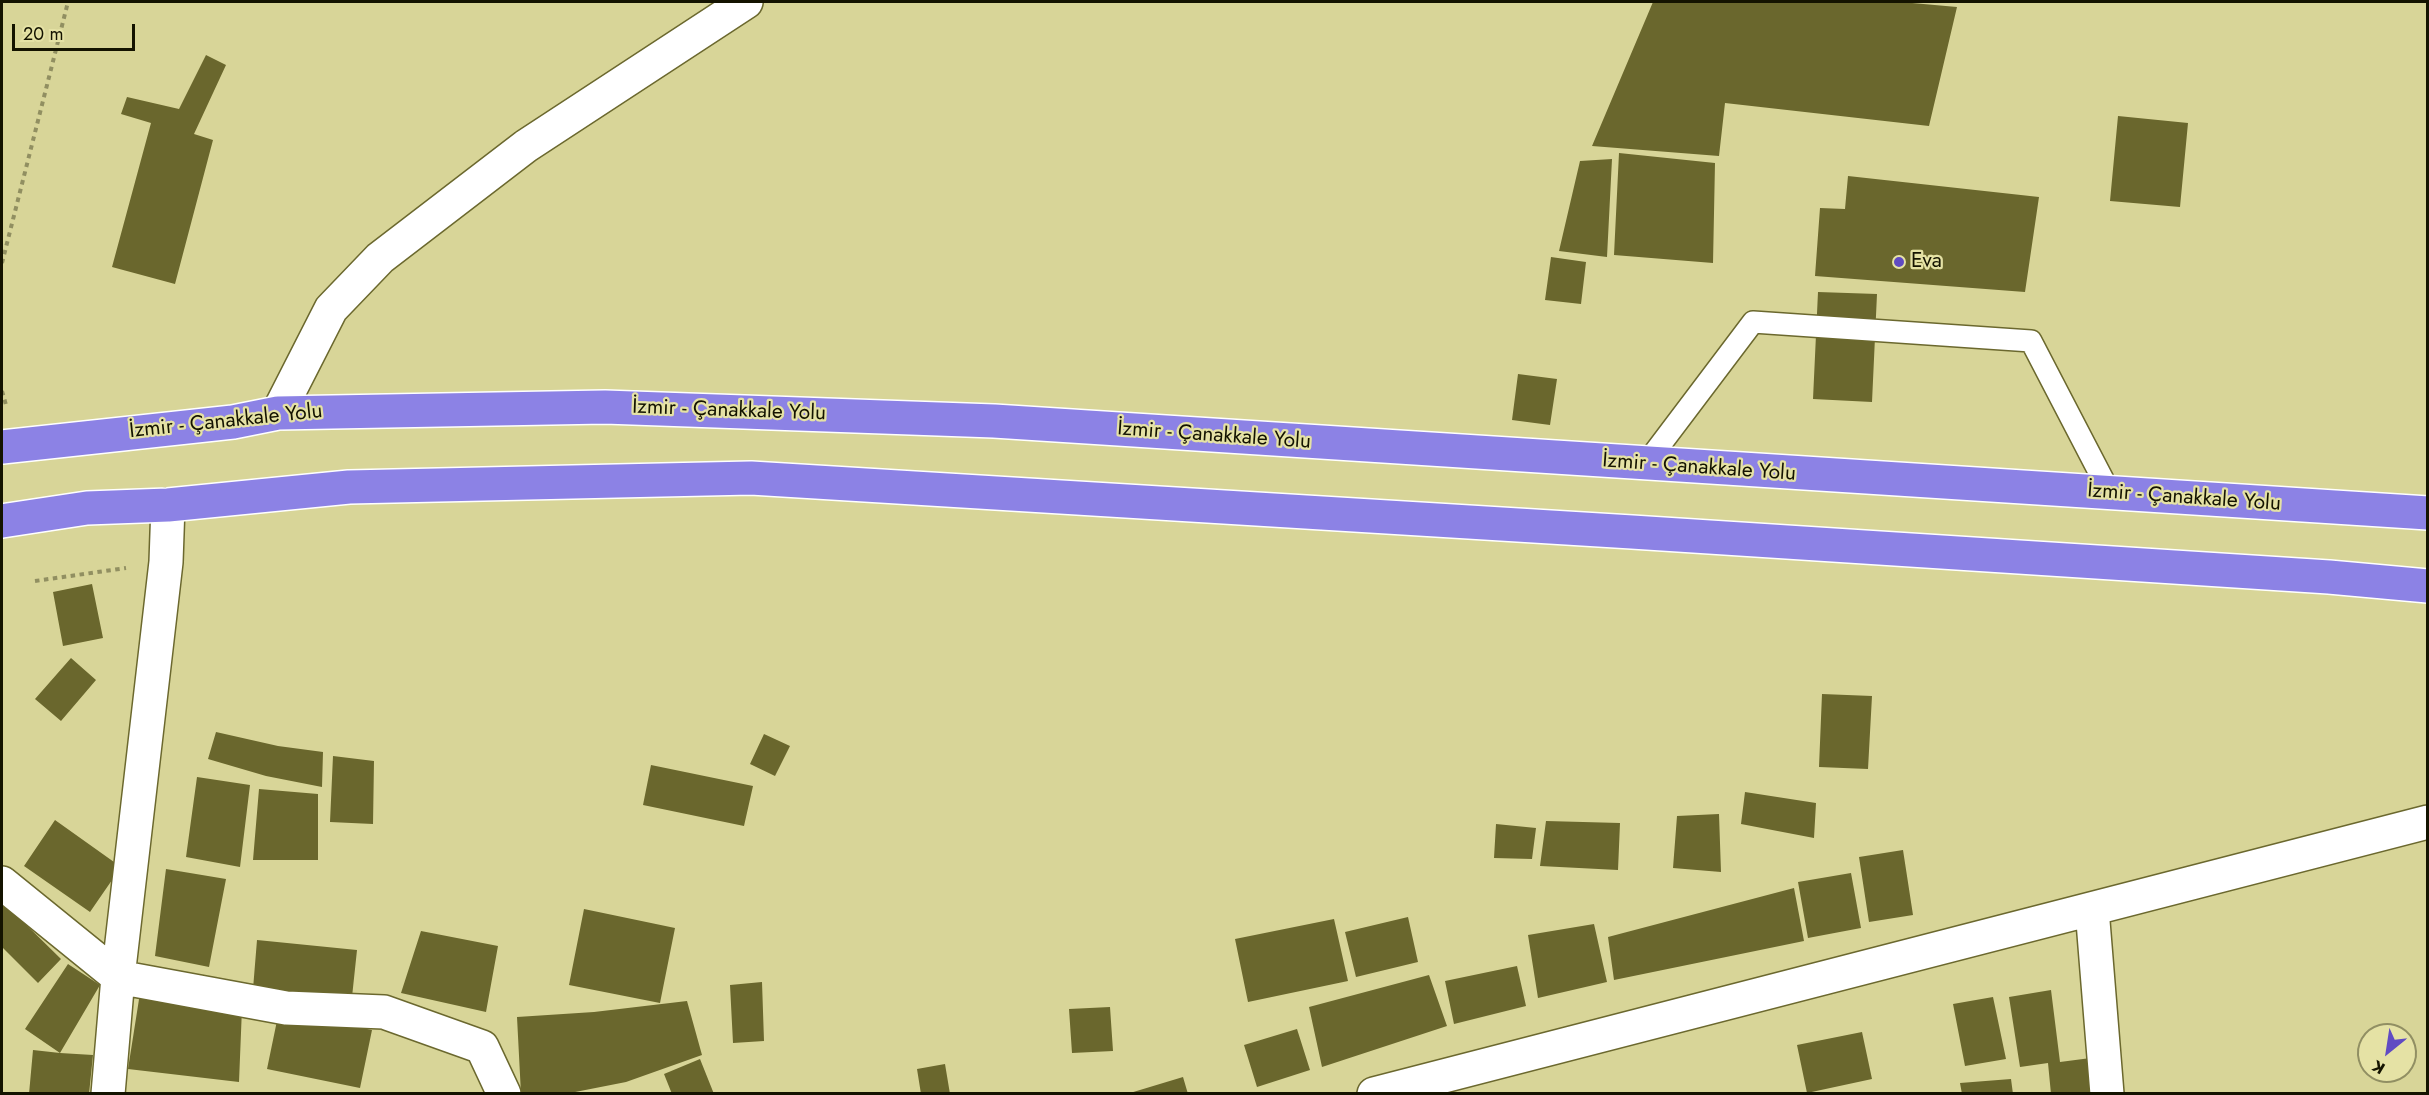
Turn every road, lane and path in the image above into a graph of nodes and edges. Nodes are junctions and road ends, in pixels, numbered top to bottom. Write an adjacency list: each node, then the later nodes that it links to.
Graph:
1 (68, 2): 3 (path)
2 (746, 2): 6 (street)
3 (2, 264)
4 (2, 391): 5 (path)
5 (6, 405)
6 (278, 413): 7 (highway, İzmir - Çanakkale Yolu); 8 (highway, İzmir - Çanakkale Yolu)
7 (2, 447)
8 (1645, 465): 9 (highway, İzmir - Çanakkale Yolu); 9 (lane)
9 (2110, 493): 11 (highway, İzmir - Çanakkale Yolu)
10 (168, 505): 12 (highway); 13 (street); 15 (highway)
11 (2427, 513)
12 (2, 521)
13 (166, 562): 14 (path); 19 (street)
14 (35, 581)
15 (2427, 586)
16 (2427, 822): 18 (street)
17 (2, 883): 19 (street)
18 (2092, 909): 22 (street); 23 (street)
19 (118, 977): 20 (street); 21 (street)
20 (108, 1094)
21 (504, 1094)
22 (1374, 1094)
23 (2107, 1094)

